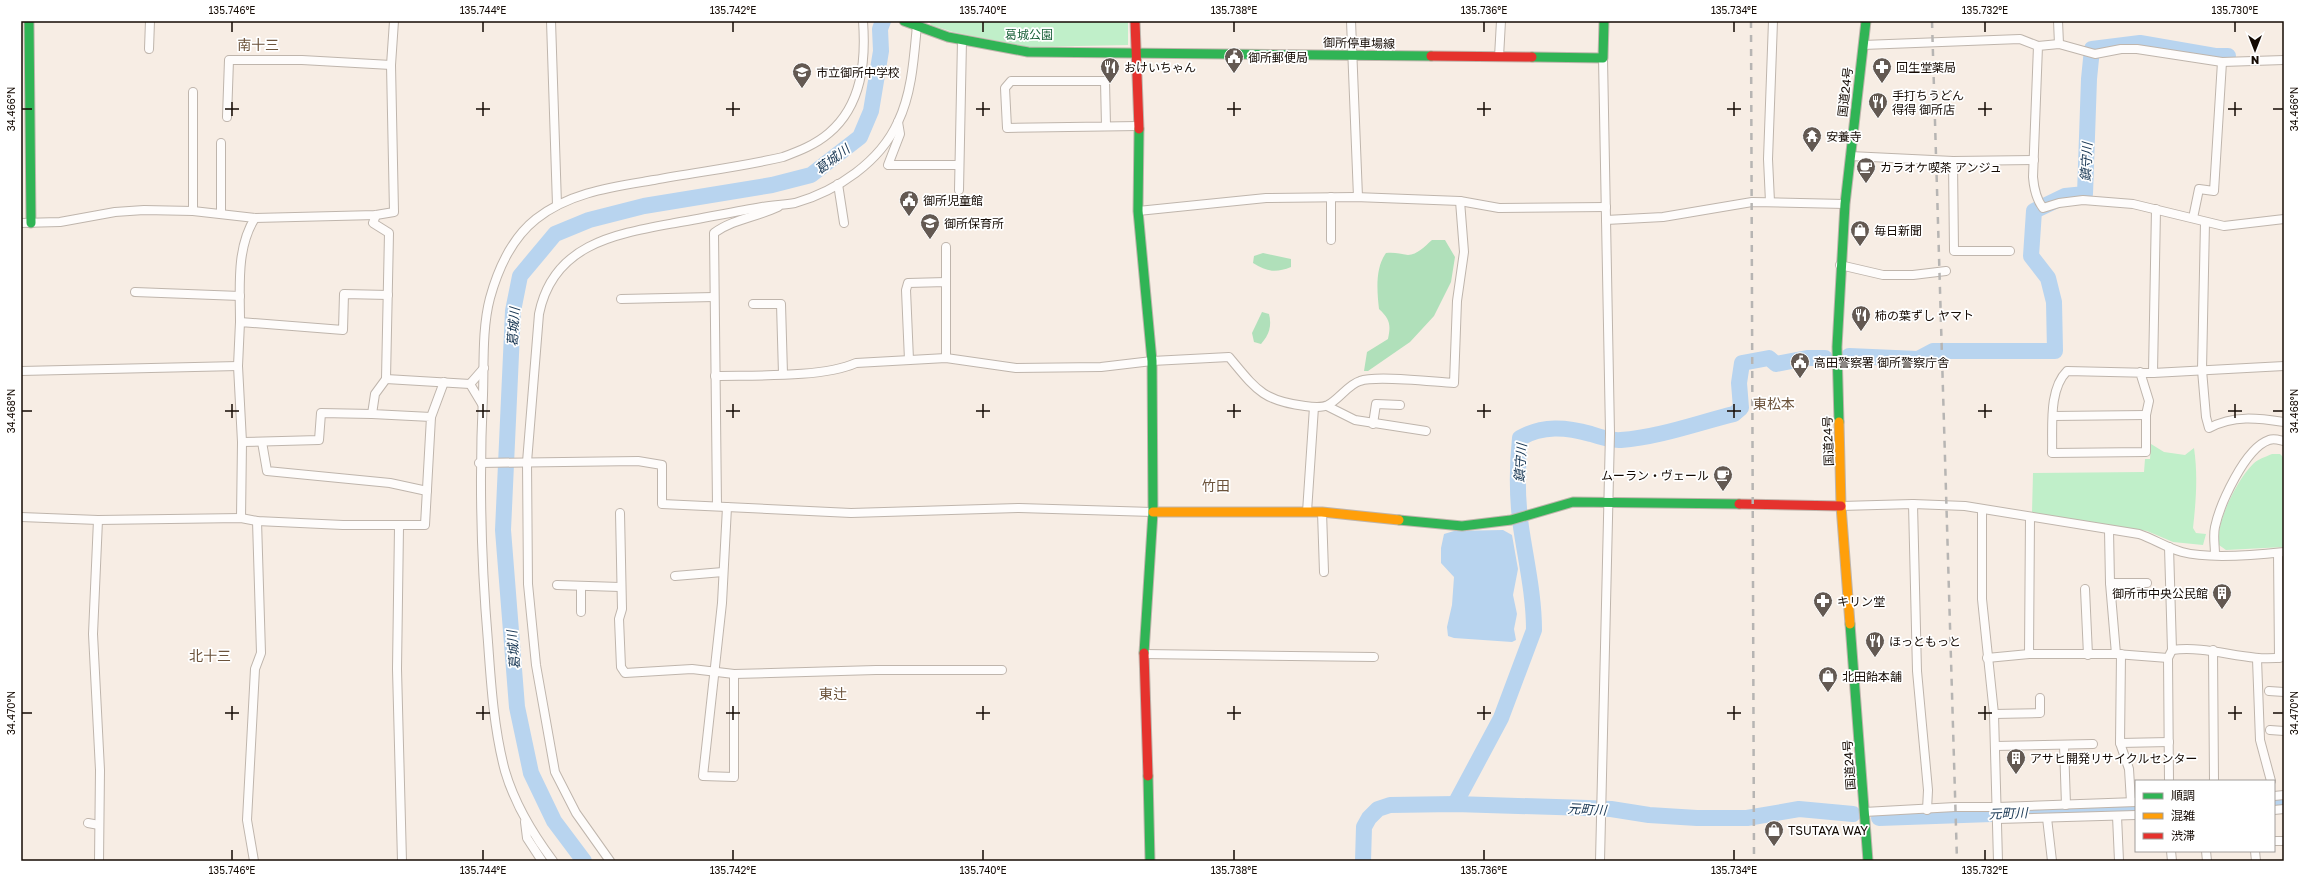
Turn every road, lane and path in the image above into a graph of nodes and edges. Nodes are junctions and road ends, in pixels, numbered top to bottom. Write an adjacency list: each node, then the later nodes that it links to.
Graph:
1 (29, 21): 58 (main road)
2 (150, 21): 19 (street)
3 (394, 21): 26 (street)
4 (550, 21): 44 (street)
5 (863, 21): 44 (street)
6 (905, 21): 14 (main road, 御所停車場線)
7 (1135, 21): 20 (main road)
8 (1352, 21): 21 (street)
9 (1501, 21): 22 (street)
10 (1604, 21): 23 (main road)
11 (1773, 21): 42 (street)
12 (1866, 21): 17 (main road, 国道24号)
13 (2058, 21): 16 (street)
14 (918, 23): 15 (main road, 御所停車場線); 29 (street)
15 (962, 40): 20 (main road, 御所停車場線); 36 (street)
16 (2059, 44): 18 (street); 25 (street)
17 (1863, 45): 18 (street); 33 (main road, 国道24号)
18 (2038, 46): 34 (street)
19 (149, 49)
20 (1136, 52): 21 (main road, 御所停車場線); 31 (main road)
21 (1352, 54): 22 (main road, 御所停車場線); 40 (street)
22 (1499, 57): 23 (main road, 御所停車場線)
23 (1603, 58): 46 (street)
24 (2284, 60): 25 (street)
25 (2222, 62): 53 (street)
26 (391, 65): 28 (street); 51 (street)
27 (193, 92): 48 (street)
28 (227, 117)
29 (898, 122): 36 (street); 37 (street)
30 (1106, 126): 30 (street); 31 (street)
31 (1139, 126): 49 (main road)
32 (221, 143): 50 (street)
33 (1850, 156): 35 (street); 43 (main road, 国道24号)
34 (2034, 160): 35 (street); 47 (street)
35 (1953, 161): 62 (street)
36 (959, 165): 38 (street)
37 (838, 184): 45 (street); 59 (street)
38 (959, 190)
39 (1331, 197): 40 (street); 49 (street); 60 (street)
40 (1358, 197): 41 (street)
41 (1460, 201): 46 (street); 90 (street)
42 (1770, 202): 43 (street); 55 (street)
43 (1845, 204): 63 (main road, 国道24号)
44 (557, 205): 78 (street)
45 (780, 206): 69 (street); 102 (street)
46 (1606, 207): 55 (street)
47 (2156, 209): 53 (street); 82 (street)
48 (193, 211): 50 (street); 58 (street)
49 (1138, 211): 75 (main road)
50 (221, 213): 52 (street)
51 (376, 215): 52 (street); 67 (street)
52 (255, 218): 68 (street)
53 (2193, 218): 56 (street)
54 (2284, 219): 56 (street)
55 (1606, 220): 105 (street)
56 (2204, 222): 79 (street)
57 (21, 223): 58 (street)
58 (31, 223)
59 (844, 223)
60 (1331, 240)
61 (946, 247): 65 (street)
62 (2010, 251)
63 (1840, 265): 64 (street); 108 (main road, 国道24号)
64 (1946, 272)
65 (946, 282): 73 (street); 74 (street)
66 (135, 292): 68 (street)
67 (388, 295): 72 (street); 85 (street)
68 (240, 296): 72 (street)
69 (714, 298): 70 (street); 84 (street)
70 (621, 299)
71 (753, 304): 83 (street)
72 (240, 322): 76 (street)
73 (946, 358): 74 (street); 75 (street)
74 (909, 360): 83 (street)
75 (1152, 361): 91 (street); 111 (main road)
76 (238, 366): 80 (street); 100 (street)
77 (2284, 366): 79 (street)
78 (484, 368): 87 (street); 88 (street)
79 (2202, 370): 82 (street); 96 (street)
80 (21, 371)
81 (2140, 372): 82 (street); 93 (street); 94 (street)
82 (2153, 373)
83 (783, 374): 84 (street)
84 (714, 376): 107 (street)
85 (386, 379): 86 (street); 92 (street)
86 (444, 382): 87 (street); 95 (street)
87 (470, 384): 88 (street)
88 (482, 405): 103 (street)
89 (1400, 405): 97 (street)
90 (1327, 406): 91 (street); 97 (street)
91 (1314, 407): 112 (street)
92 (372, 414): 95 (street); 101 (street)
93 (2053, 416): 94 (street); 94 (street)
94 (2146, 416)
95 (431, 418): 104 (street)
96 (2284, 422)
97 (1373, 424): 98 (street)
98 (1426, 431)
99 (2284, 441): 124 (street)
100 (242, 442): 101 (street); 117 (street)
101 (262, 442): 104 (street)
102 (525, 462): 103 (street); 107 (street); 179 (street)
103 (482, 463): 171 (street)
104 (427, 492): 120 (street)
105 (1608, 501): 108 (main road); 113 (main road); 181 (street)
106 (1913, 504): 108 (street); 110 (street); 165 (street)
107 (717, 506): 109 (street)
108 (1841, 506): 166 (main road, 国道24号)
109 (727, 507): 111 (street); 125 (street)
110 (1982, 509): 115 (street); 142 (street)
111 (1153, 512): 112 (main road); 136 (main road)
112 (1307, 512): 113 (main road)
113 (1322, 512): 126 (street)
114 (620, 513): 132 (street)
115 (2030, 517): 121 (street); 137 (street)
116 (21, 518): 118 (street)
117 (241, 518): 118 (street); 119 (street)
118 (98, 520): 173 (street)
119 (257, 521): 120 (street); 175 (street)
120 (399, 527): 176 (street)
121 (2109, 530): 122 (street); 128 (street)
122 (2169, 547): 124 (street); 139 (street)
123 (2281, 553): 124 (street); 143 (street)
124 (2215, 554)
125 (723, 572): 127 (street); 146 (street)
126 (1324, 572)
127 (675, 576)
128 (2110, 583): 129 (street); 138 (street)
129 (2147, 583)
130 (557, 585): 131 (street)
131 (581, 586): 132 (street); 134 (street)
132 (620, 586): 146 (street)
133 (2084, 589): 140 (street)
134 (581, 612)
135 (2213, 650): 139 (street); 144 (street); 160 (street)
136 (1144, 654): 141 (street); 180 (main road)
137 (2029, 654): 140 (street); 142 (street)
138 (2119, 654): 139 (street); 140 (street); 155 (street)
139 (2170, 654): 154 (street)
140 (2088, 655)
141 (1374, 657)
142 (1987, 658): 151 (street)
143 (2281, 658): 144 (street)
144 (2257, 659): 161 (street)
145 (1002, 670): 147 (street)
146 (713, 673): 147 (street); 147 (street)
147 (734, 674)
148 (2270, 691): 149 (street)
149 (2284, 692)
150 (2040, 698): 151 (street)
151 (1994, 714): 158 (street)
152 (2270, 730): 153 (street)
153 (2284, 731)
154 (2170, 742): 155 (street); 159 (street)
155 (2120, 743): 162 (street)
156 (2093, 744): 157 (street)
157 (2064, 745): 158 (street); 163 (street)
158 (1995, 746): 164 (street)
159 (2169, 780)
160 (2214, 780)
161 (2271, 780)
162 (2134, 802): 163 (street)
163 (2066, 805): 164 (street)
164 (1997, 807): 165 (street); 170 (street)
165 (1928, 810): 166 (street)
166 (1864, 812): 182 (main road, 国道24号)
167 (2135, 815): 168 (street)
168 (2117, 816): 169 (street); 185 (street)
169 (2047, 818): 170 (street); 184 (street)
170 (1997, 819): 183 (street)
171 (524, 820): 177 (street); 178 (street)
172 (88, 824): 173 (street)
173 (99, 824): 174 (street)
174 (99, 861)
175 (254, 861)
176 (402, 861)
177 (542, 861)
178 (553, 861)
179 (610, 861)
180 (1150, 861)
181 (1600, 861)
182 (1868, 861)
183 (1998, 861)
184 (2052, 861)
185 (2119, 861)

